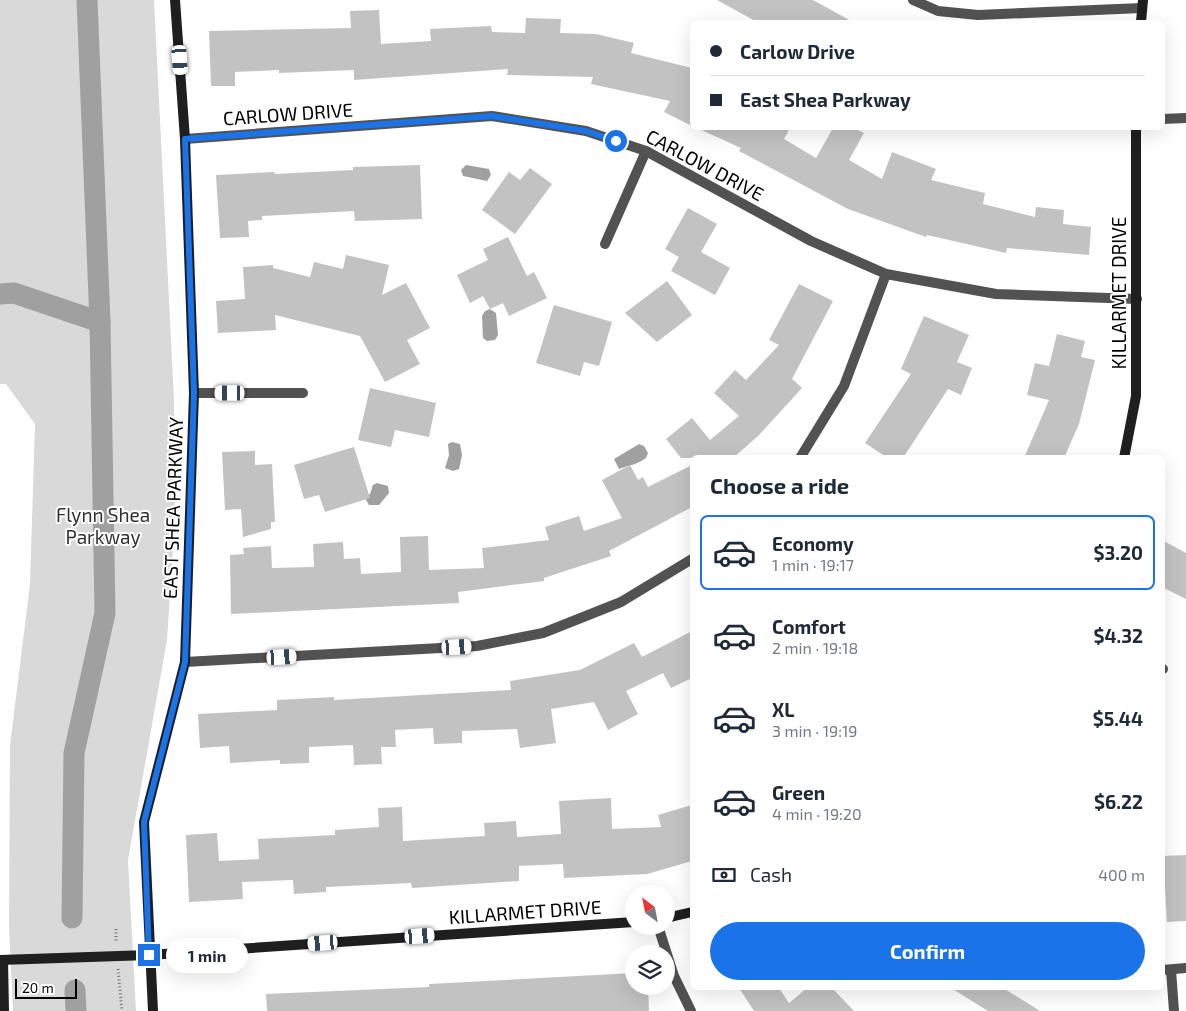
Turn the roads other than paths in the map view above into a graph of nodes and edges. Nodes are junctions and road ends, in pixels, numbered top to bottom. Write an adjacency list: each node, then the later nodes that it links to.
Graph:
1 (175, 0): 8 (street, EAST SHEA PARKWAY)
2 (913, 0): 3 (street)
3 (1142, 4): 4 (street)
4 (1141, 20)
5 (1165, 118): 6 (street)
6 (1186, 118)
7 (1136, 130): 12 (street, KILLARMET DRIVE)
8 (185, 139): 9 (street, CARLOW DRIVE); 13 (street, EAST SHEA PARKWAY)
9 (646, 151): 10 (street); 11 (street, CARLOW DRIVE)
10 (606, 244)
11 (886, 274): 12 (street, CARLOW DRIVE); 15 (street)
12 (1137, 299): 16 (street, KILLARMET DRIVE)
13 (194, 393): 14 (street); 18 (street, EAST SHEA PARKWAY)
14 (303, 393)
15 (802, 455)
16 (1125, 455)
17 (690, 560): 18 (street)
18 (185, 662): 23 (street, EAST SHEA PARKWAY)
19 (690, 912): 20 (street)
20 (675, 916)
21 (625, 923): 23 (street, KILLARMET DRIVE)
22 (661, 935): 29 (street)
23 (149, 955): 24 (street, KILLARMET DRIVE); 28 (street, EAST SHEA PARKWAY)
24 (1, 960): 27 (street)
25 (1186, 968): 26 (street)
26 (1167, 970): 30 (street)
27 (4, 1011)
28 (154, 1011)
29 (691, 1011)
30 (1174, 1011)

